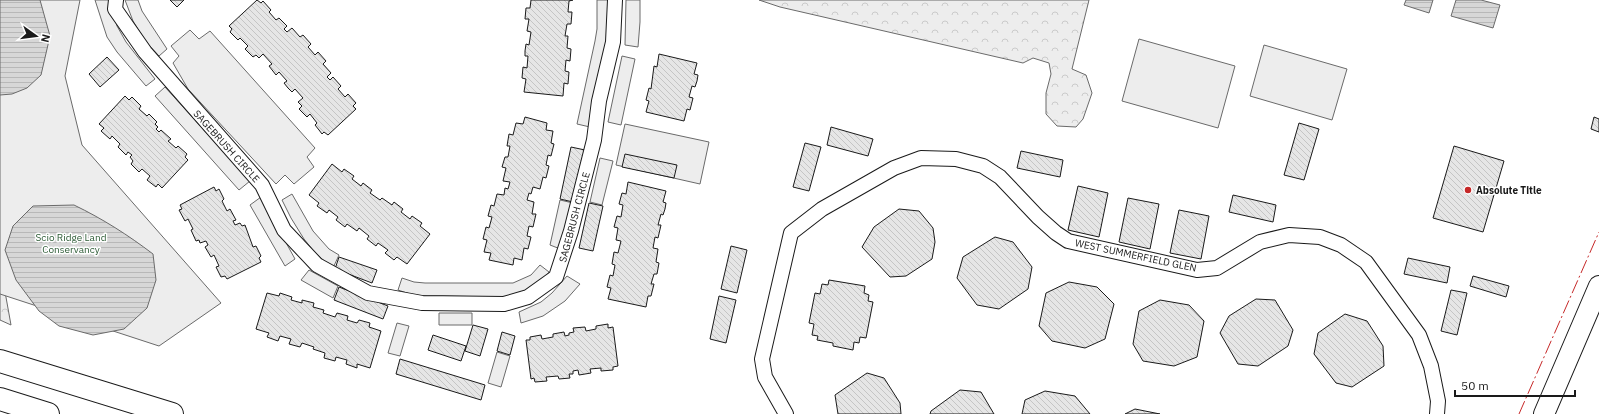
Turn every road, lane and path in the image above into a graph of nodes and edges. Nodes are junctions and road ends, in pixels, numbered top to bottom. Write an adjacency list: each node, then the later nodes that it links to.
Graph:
1 (116, 0): 2 (street, SAGEBRUSH CIRCLE)
2 (615, 0)
3 (1599, 286): 10 (main road)
4 (0, 361): 7 (highway)
5 (0, 399): 6 (highway)
6 (48, 414)
7 (172, 414)
8 (786, 414): 9 (street, WEST SUMMERFIELD GLEN)
9 (1437, 414)
10 (1544, 414)

